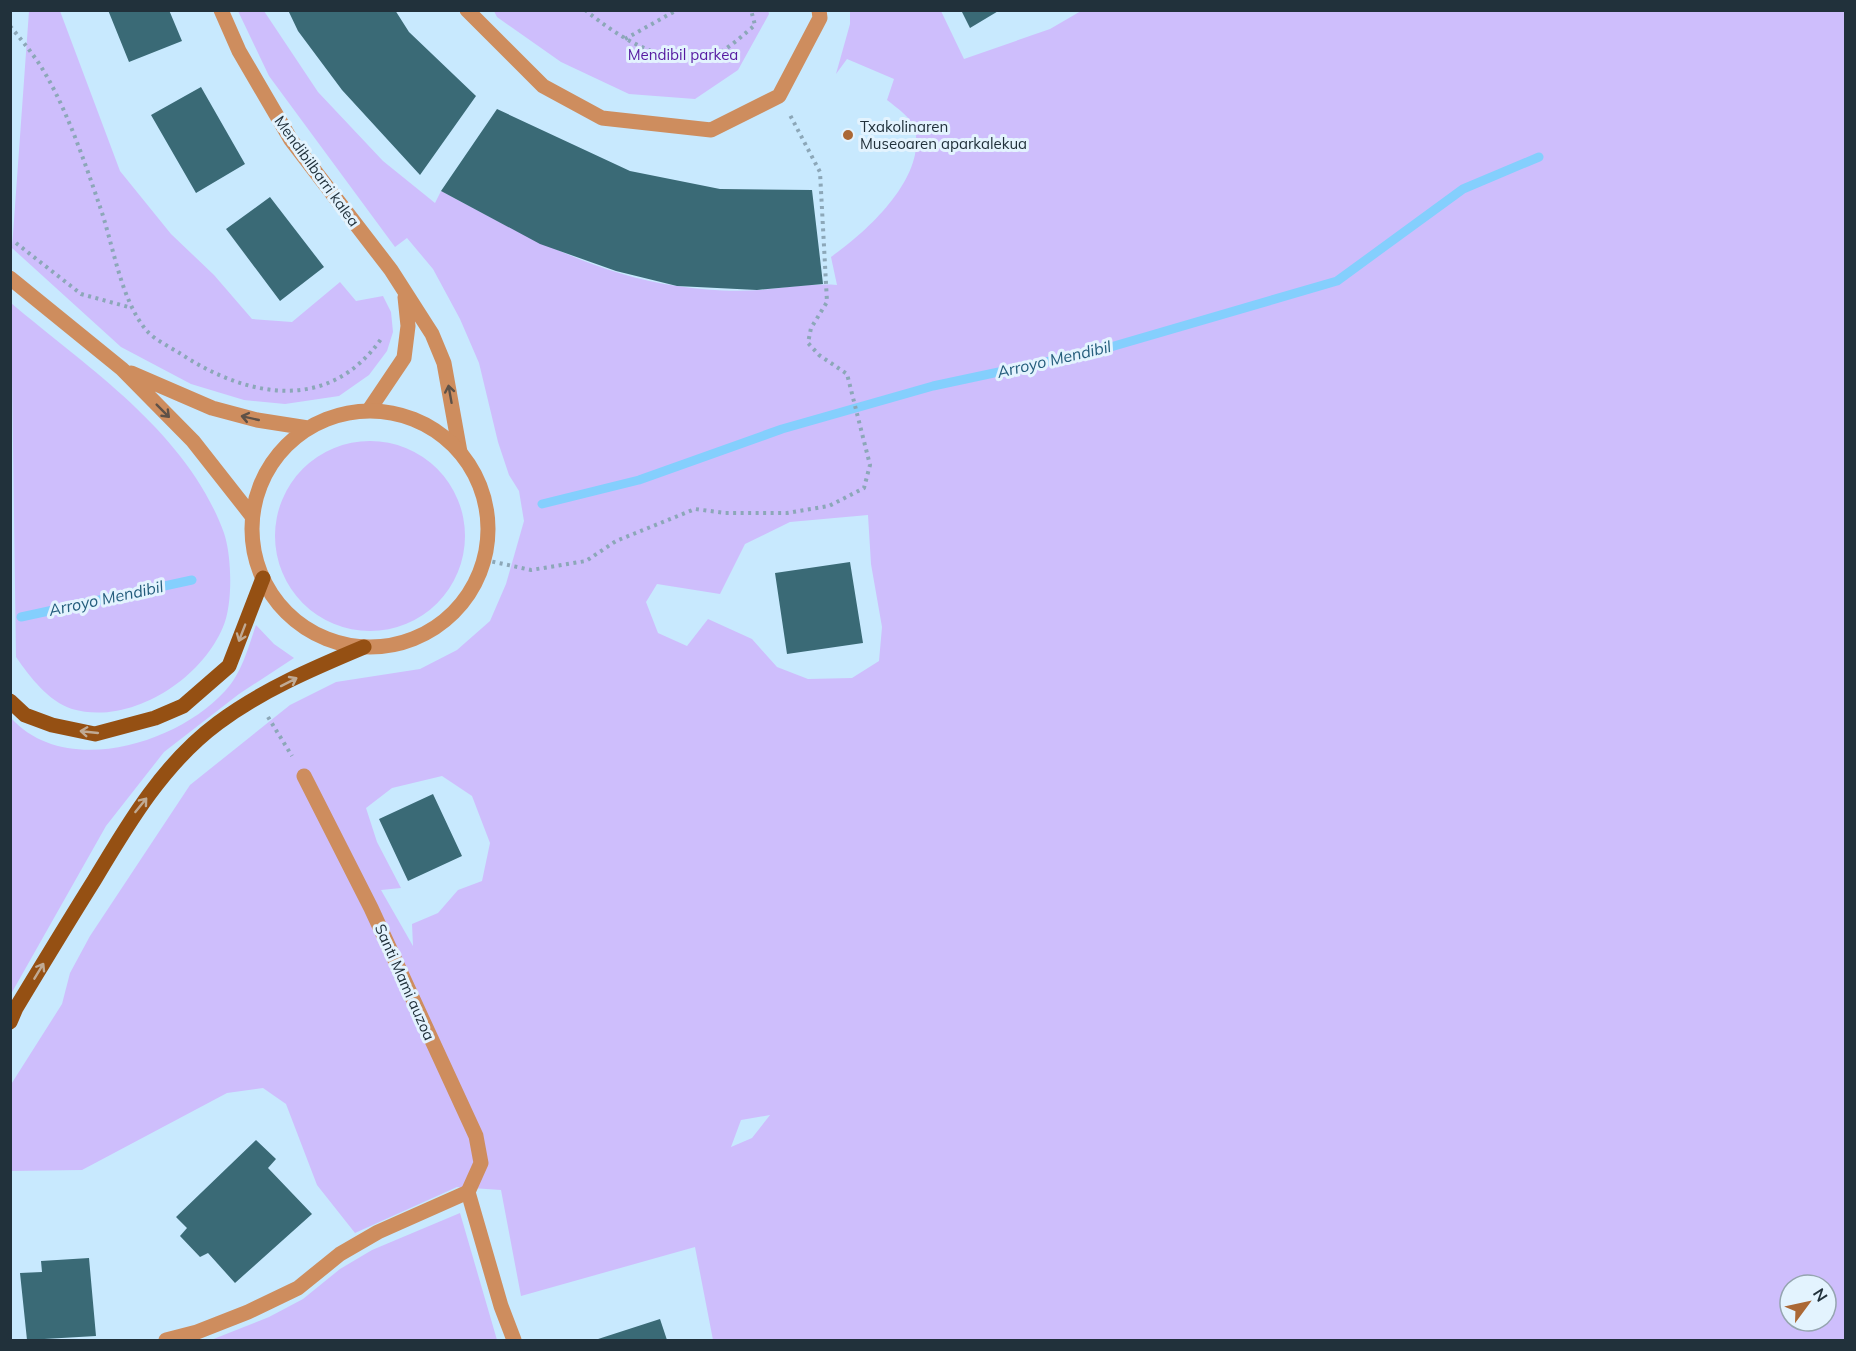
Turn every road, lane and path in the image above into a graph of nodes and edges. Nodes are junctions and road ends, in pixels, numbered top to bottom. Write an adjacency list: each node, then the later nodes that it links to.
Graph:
1 (221, 10): 12 (street, Mendibilbarri kalea)
2 (467, 10): 9 (street)
3 (585, 10): 8 (path)
4 (677, 10): 8 (path)
5 (751, 10): 8 (path)
6 (819, 10): 9 (street)
7 (10, 26): 13 (path)
8 (625, 39)
9 (779, 96): 20 (path)
10 (16, 243): 13 (path)
11 (10, 278): 15 (street)
12 (405, 294): 16 (street, Mendibilbarri kalea); 18 (street, Mendibilbarri kalea, one-way to 12)
13 (132, 308): 14 (path)
14 (384, 335)
15 (122, 369): 17 (street, one-way to 15); 19 (street, one-way to 19)
16 (369, 410): 17 (street); 18 (street)
17 (308, 428): 19 (street)
18 (460, 452): 20 (street)
19 (252, 516): 21 (street)
20 (485, 560): 22 (street)
21 (263, 579): 22 (street); 24 (main road, one-way to 24)
22 (364, 647): 23 (main road, one-way to 22)
23 (257, 698): 25 (path); 26 (main road, one-way to 23)
24 (10, 701)
25 (304, 776): 27 (street, Santi Mami auzoa)
26 (10, 1022)
27 (468, 1192): 28 (street); 29 (street)
28 (166, 1341)
29 (514, 1341)

